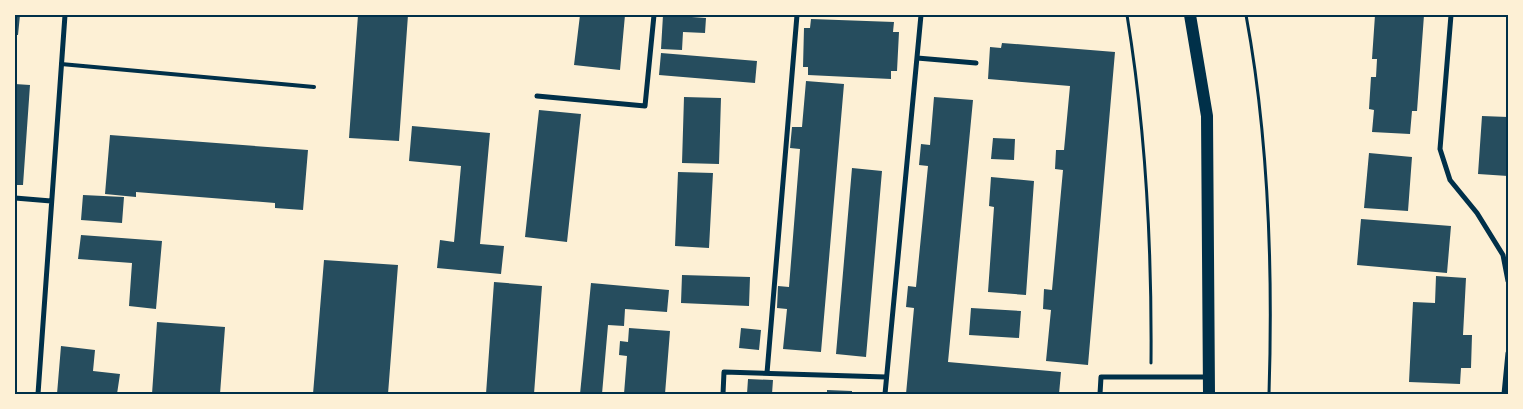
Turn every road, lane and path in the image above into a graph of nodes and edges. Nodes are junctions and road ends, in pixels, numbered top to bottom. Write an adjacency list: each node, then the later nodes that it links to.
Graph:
1 (65, 15): 11 (street)
2 (654, 15): 13 (street)
3 (797, 15): 18 (street)
4 (921, 15): 9 (street)
5 (1127, 15): 20 (path)
6 (1190, 15): 21 (main road)
7 (1246, 15): 27 (path)
8 (1452, 15): 16 (street)
9 (917, 58): 10 (street); 19 (street)
10 (976, 63)
11 (62, 64): 12 (lane); 15 (street)
12 (314, 86)
13 (537, 96)
14 (15, 198): 15 (street)
15 (52, 201): 22 (street)
16 (1508, 281)
17 (1508, 352): 28 (street)
18 (766, 373): 19 (street); 23 (street)
19 (886, 377): 24 (street)
20 (1151, 377): 21 (street); 25 (street)
21 (1210, 378): 26 (main road)
22 (38, 394)
23 (723, 394)
24 (885, 394)
25 (1100, 394)
26 (1209, 394)
27 (1269, 394)
28 (1504, 394)

